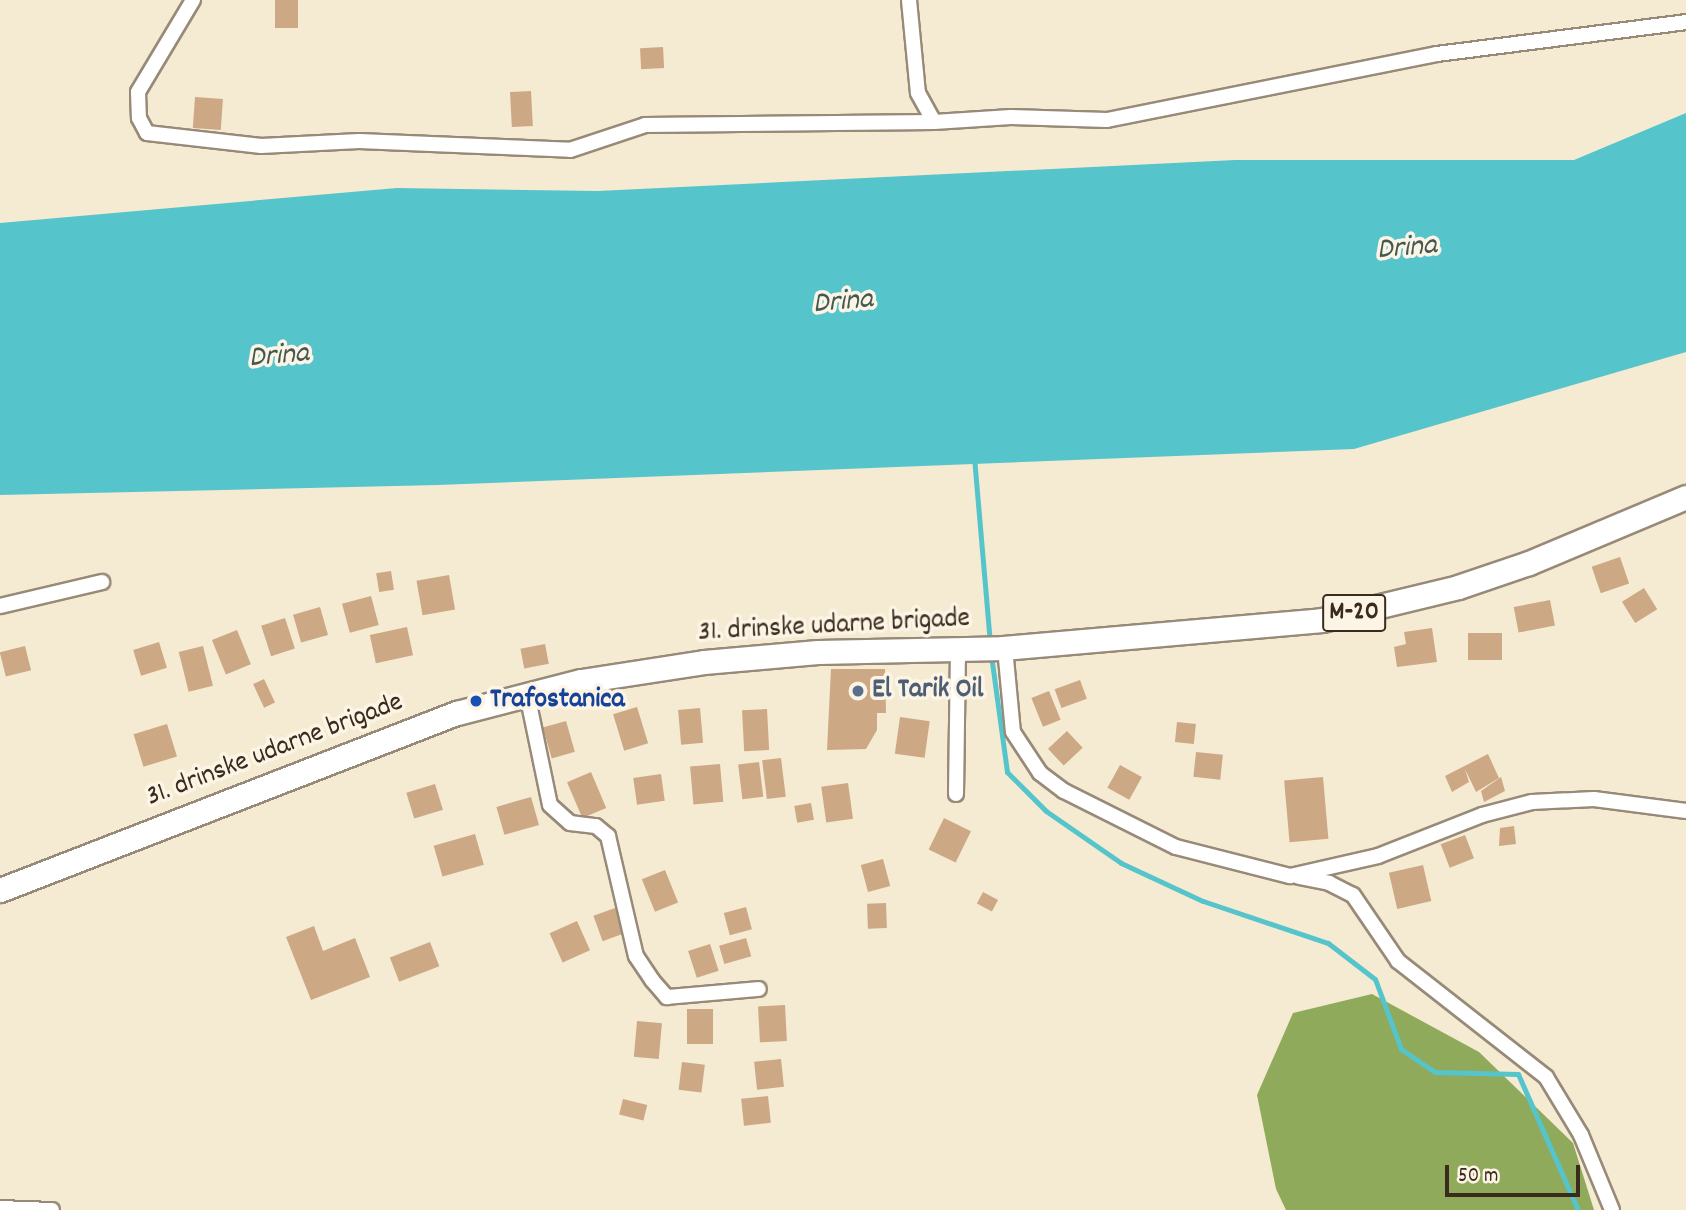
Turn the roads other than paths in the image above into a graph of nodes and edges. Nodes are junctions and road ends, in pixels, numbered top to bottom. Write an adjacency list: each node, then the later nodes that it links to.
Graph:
1 (193, 0): 4 (street)
2 (909, 0): 4 (street)
3 (1686, 22): 4 (street)
4 (934, 122)
5 (1686, 497): 8 (main road, 31. drinske udarne brigade / M-20)
6 (102, 582): 7 (street)
7 (0, 607)
8 (998, 648): 9 (main road, 31. drinske udarne brigade / M-20); 13 (street)
9 (958, 649): 10 (main road, 31. drinske udarne brigade / M-20); 11 (street)
10 (527, 694): 14 (main road, 31. drinske udarne brigade / M-20); 15 (street)
11 (956, 794)
12 (1686, 811): 13 (street)
13 (1290, 876): 18 (street)
14 (0, 890)
15 (759, 989)
16 (0, 1208): 17 (street)
17 (52, 1210)
18 (1612, 1210)

